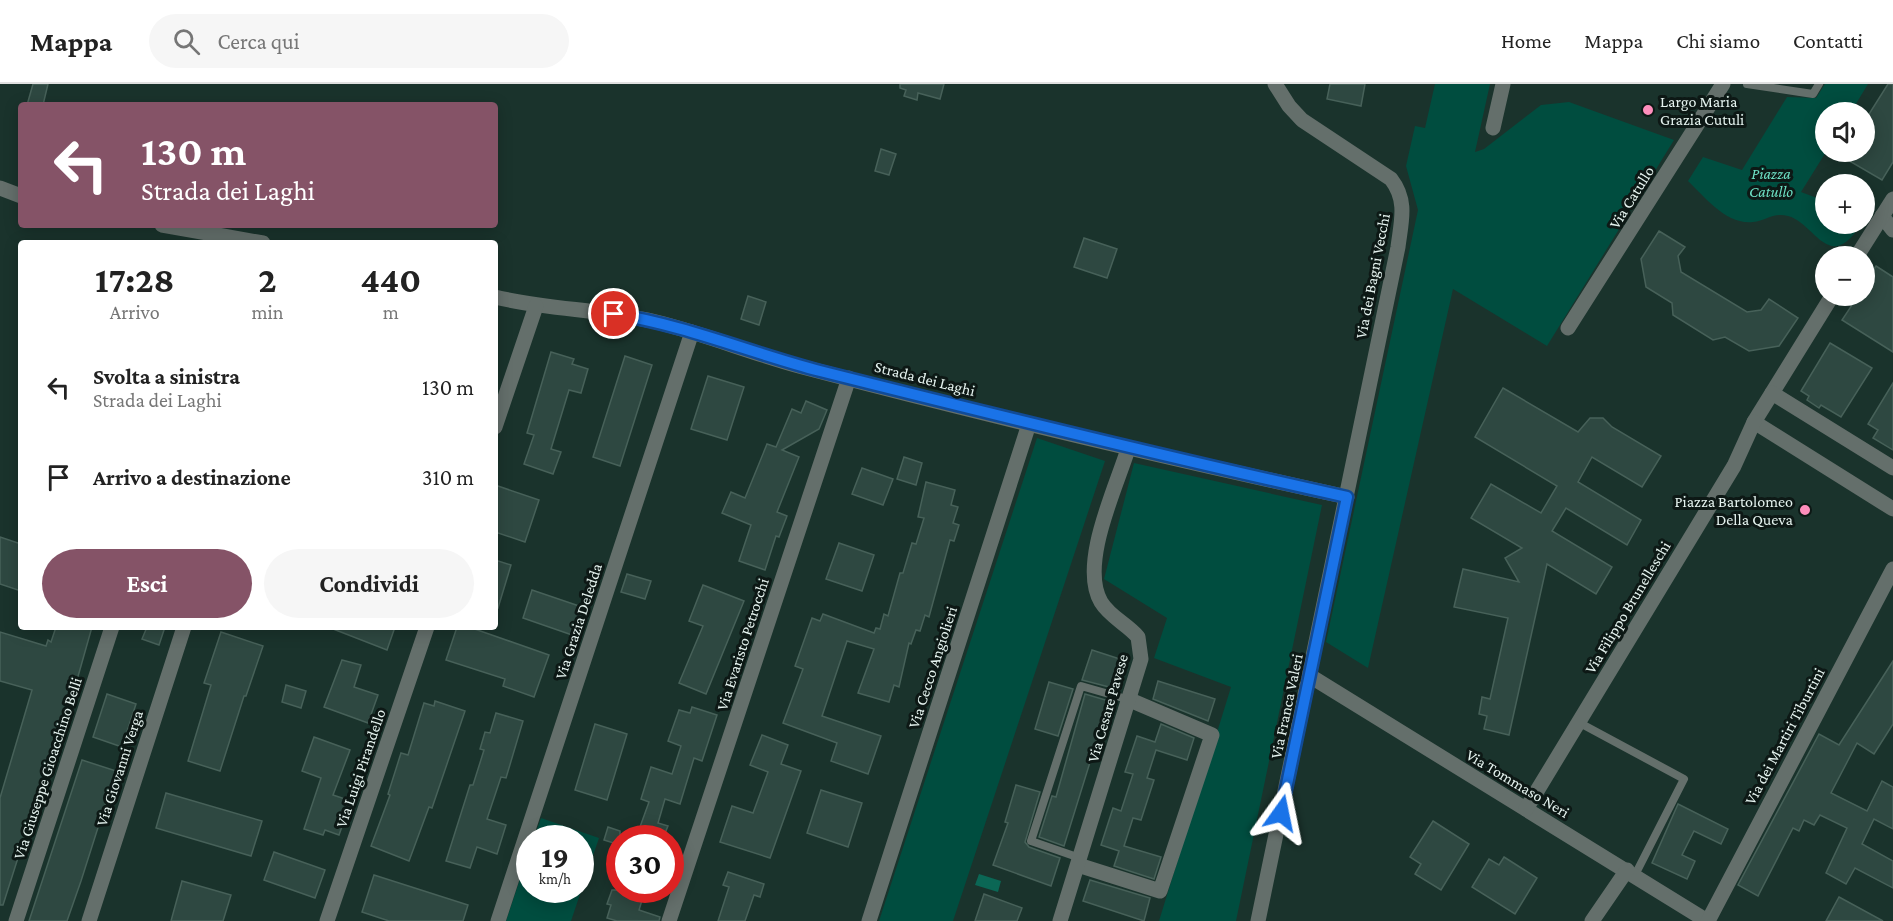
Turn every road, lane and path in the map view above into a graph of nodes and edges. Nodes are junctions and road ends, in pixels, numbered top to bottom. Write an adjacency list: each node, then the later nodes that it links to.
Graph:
1 (1503, 84): 6 (street)
2 (1723, 84): 18 (street, Via Catullo)
3 (1747, 84): 4 (lane)
4 (1820, 84)
5 (1279, 87): 27 (street, Via dei Bagni Vecchi)
6 (1493, 128)
7 (0, 188): 8 (street)
8 (18, 195)
9 (1893, 199): 10 (street)
10 (1882, 216): 12 (street); 14 (street)
11 (176, 228): 13 (street)
12 (1893, 230)
13 (232, 240)
14 (1863, 246)
15 (498, 298): 16 (street, Strada dei Laghi)
16 (536, 306): 19 (street, Strada dei Laghi); 22 (street)
17 (1826, 306): 21 (street)
18 (1568, 328)
19 (692, 332): 20 (street, Strada dei Laghi); 42 (street, Via Grazia Deledda)
20 (849, 378): 24 (street, Strada dei Laghi); 43 (street, Via Evaristo Petrocchi)
21 (1772, 393): 23 (street); 26 (street)
22 (498, 418)
23 (1754, 422): 28 (street); 35 (street, Via Filippo Brunelleschi)
24 (1029, 424): 25 (street, Strada dei Laghi); 44 (street, Via Cecco Angiolieri)
25 (1128, 449): 27 (street, Strada dei Laghi); 34 (street, Via Cesare Pavese)
26 (1893, 468)
27 (1347, 497): 33 (street, Via Franca Valeri)
28 (1893, 509)
29 (1893, 569): 48 (street, Via dei Martiri Tiburtini)
30 (111, 630): 39 (street, Via Giuseppe Gioacchino Belli)
31 (182, 630): 40 (street, Via Giovanni Verga)
32 (426, 630): 41 (street, Via Luigi Pirandello)
33 (1310, 676): 36 (street, Via Tommaso Neri); 46 (street, Via Franca Valeri)
34 (1130, 700): 37 (street, Via Cesare Pavese); 37 (lane); 37 (street)
35 (1578, 722): 36 (street, Via Filippo Brunelleschi); 38 (lane)
36 (1526, 809): 38 (street, Via Tommaso Neri)
37 (1079, 861): 45 (street, Via Cesare Pavese)
38 (1631, 873): 47 (street); 48 (street, Via Tommaso Neri)
39 (16, 921)
40 (89, 921)
41 (327, 921)
42 (498, 921)
43 (669, 921)
44 (869, 921)
45 (1060, 921)
46 (1258, 921)
47 (1593, 921)
48 (1707, 921)

